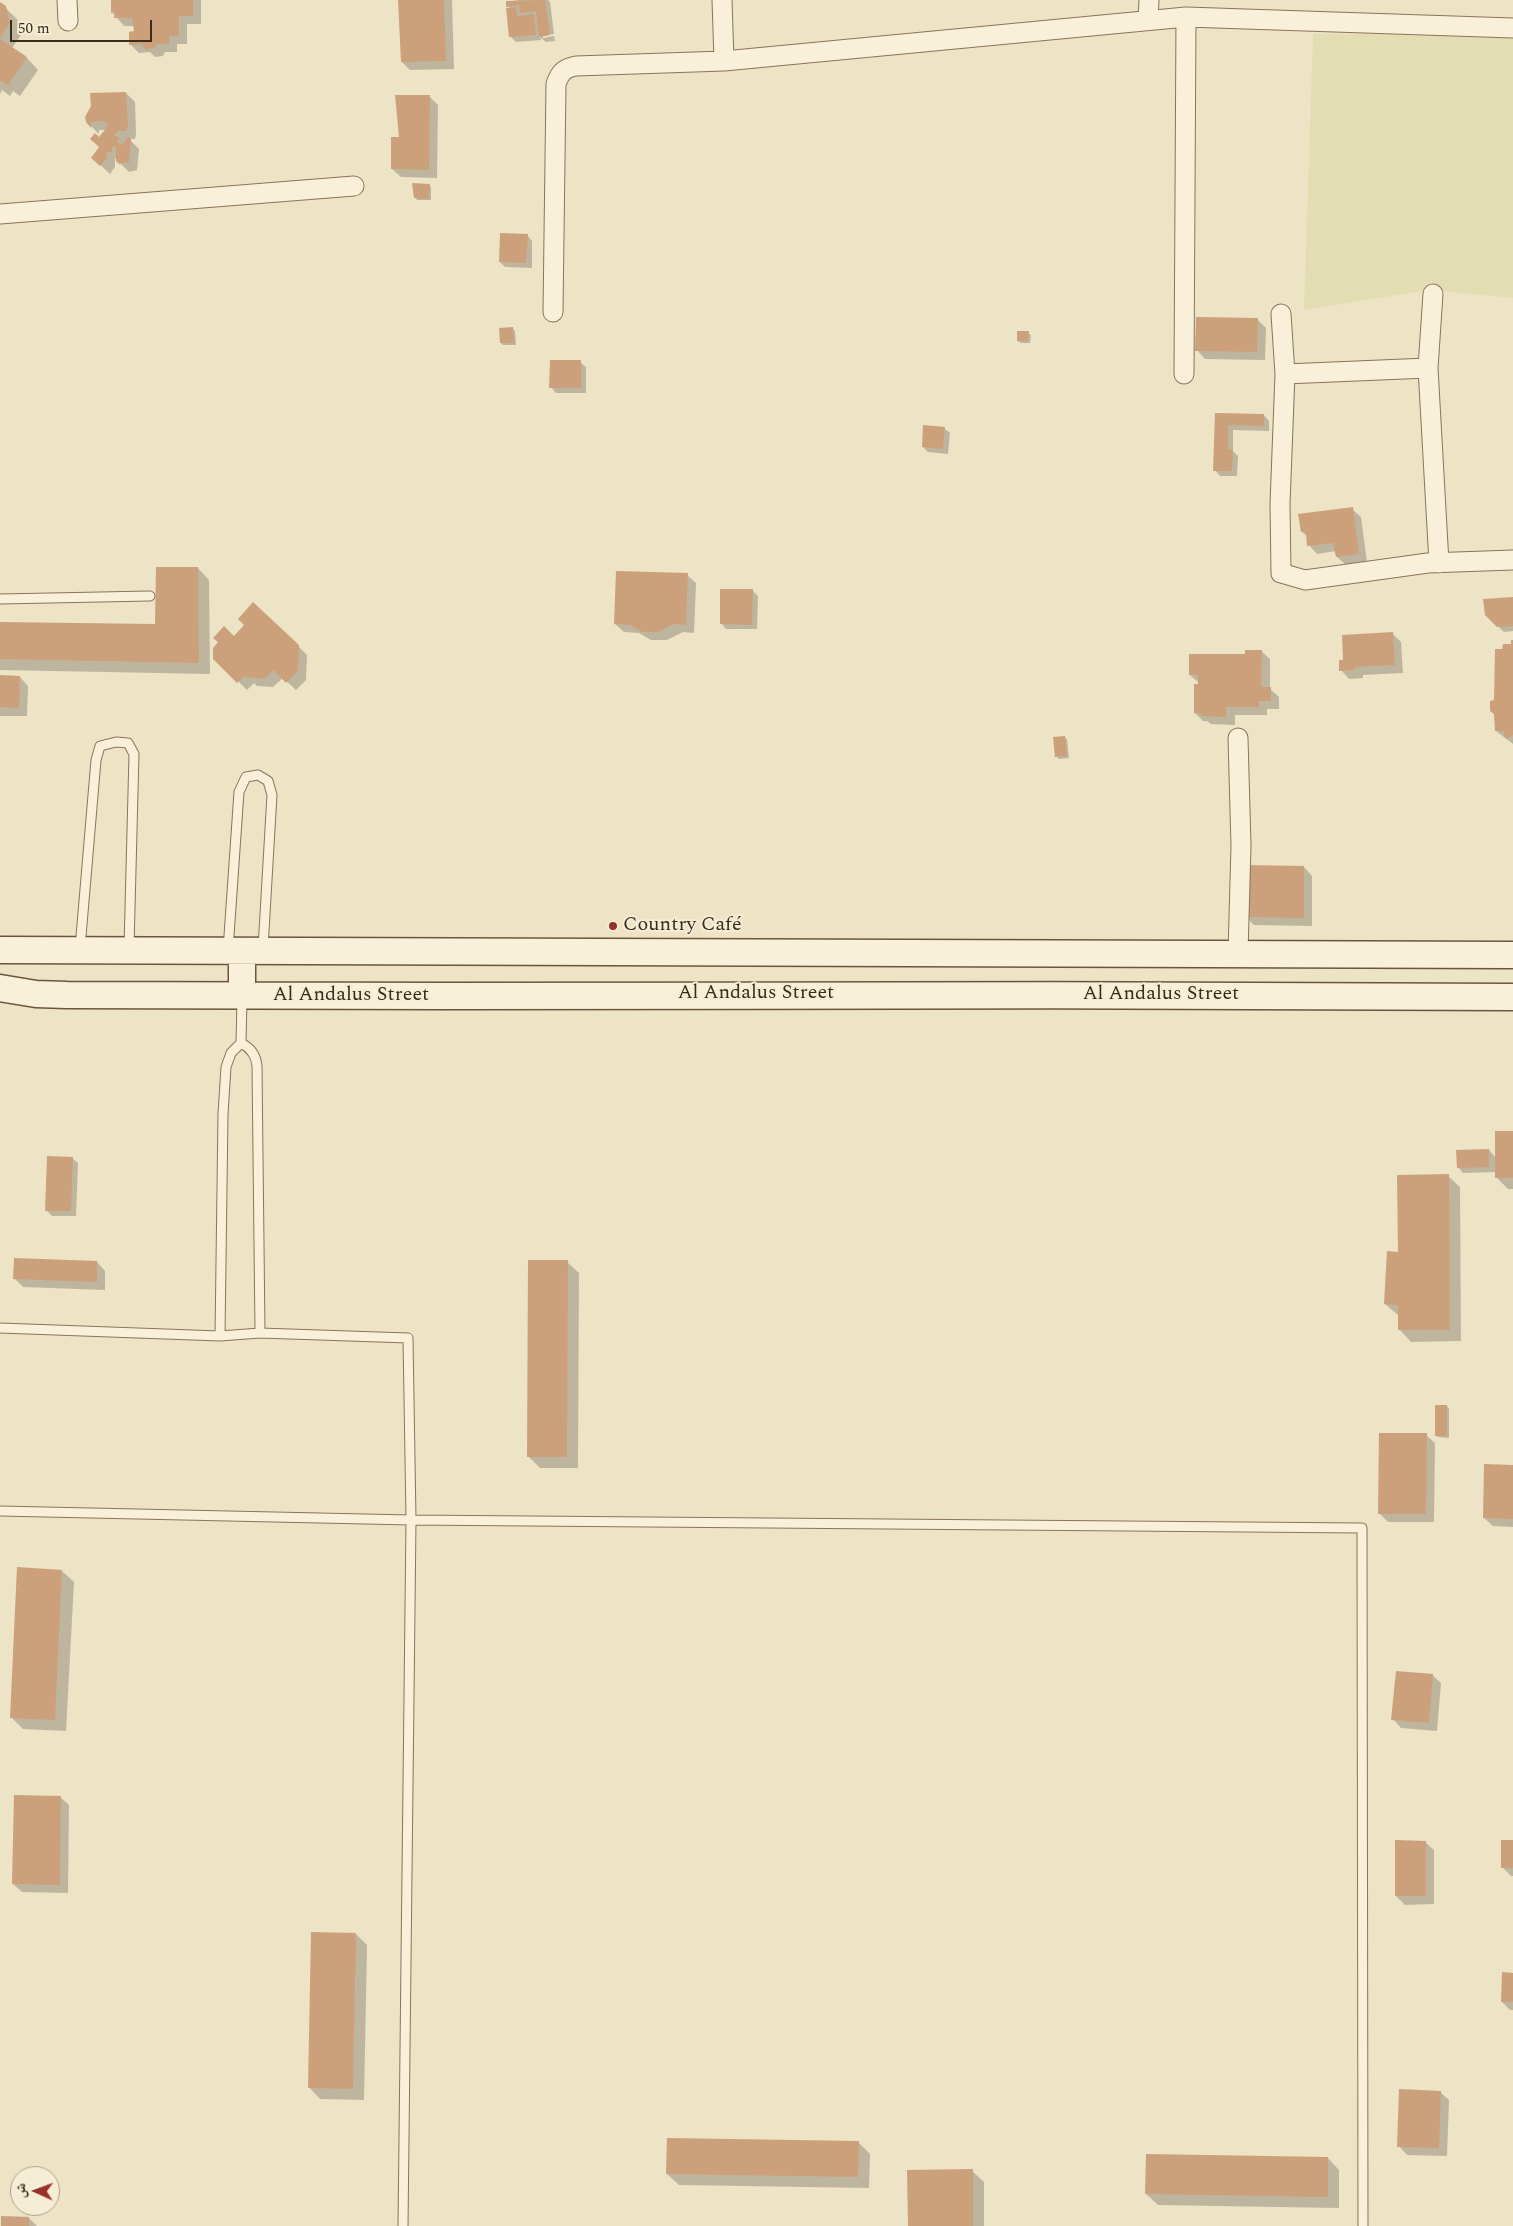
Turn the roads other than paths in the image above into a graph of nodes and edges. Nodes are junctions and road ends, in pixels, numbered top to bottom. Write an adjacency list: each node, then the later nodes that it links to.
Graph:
1 (67, 0): 6 (street)
2 (722, 0): 8 (street)
3 (1149, 0): 5 (street)
4 (1186, 16): 5 (street); 7 (street); 15 (street)
5 (1148, 20): 8 (street)
6 (68, 21)
7 (1513, 28)
8 (724, 61): 12 (street)
9 (354, 186): 10 (street)
10 (0, 214)
11 (1433, 294): 14 (street)
12 (553, 312)
13 (1281, 314): 16 (street)
14 (1428, 368): 16 (street); 18 (street)
15 (1184, 374)
16 (1285, 374): 18 (street)
17 (1513, 560): 18 (street)
18 (1439, 563)
19 (150, 596): 20 (lane)
20 (0, 599)
21 (1238, 738): 26 (street)
22 (0, 950): 23 (main road, Al Andalus Street)
23 (80, 951): 24 (main road, Al Andalus Street); 24 (lane)
24 (128, 951): 25 (main road, Al Andalus Street)
25 (244, 951): 25 (lane); 26 (main road, Al Andalus Street); 29 (main road)
26 (1238, 954): 27 (main road, Al Andalus Street)
27 (1513, 955)
28 (0, 988): 29 (main road, Al Andalus Street)
29 (242, 996): 30 (main road, Al Andalus Street); 31 (lane)
30 (1513, 997)
31 (241, 1043): 33 (lane); 34 (lane)
32 (0, 1328): 34 (lane)
33 (260, 1334): 34 (lane); 36 (lane)
34 (220, 1336)
35 (0, 1511): 36 (lane)
36 (410, 1520): 37 (lane); 38 (lane)
37 (404, 2226)
38 (1363, 2226)

